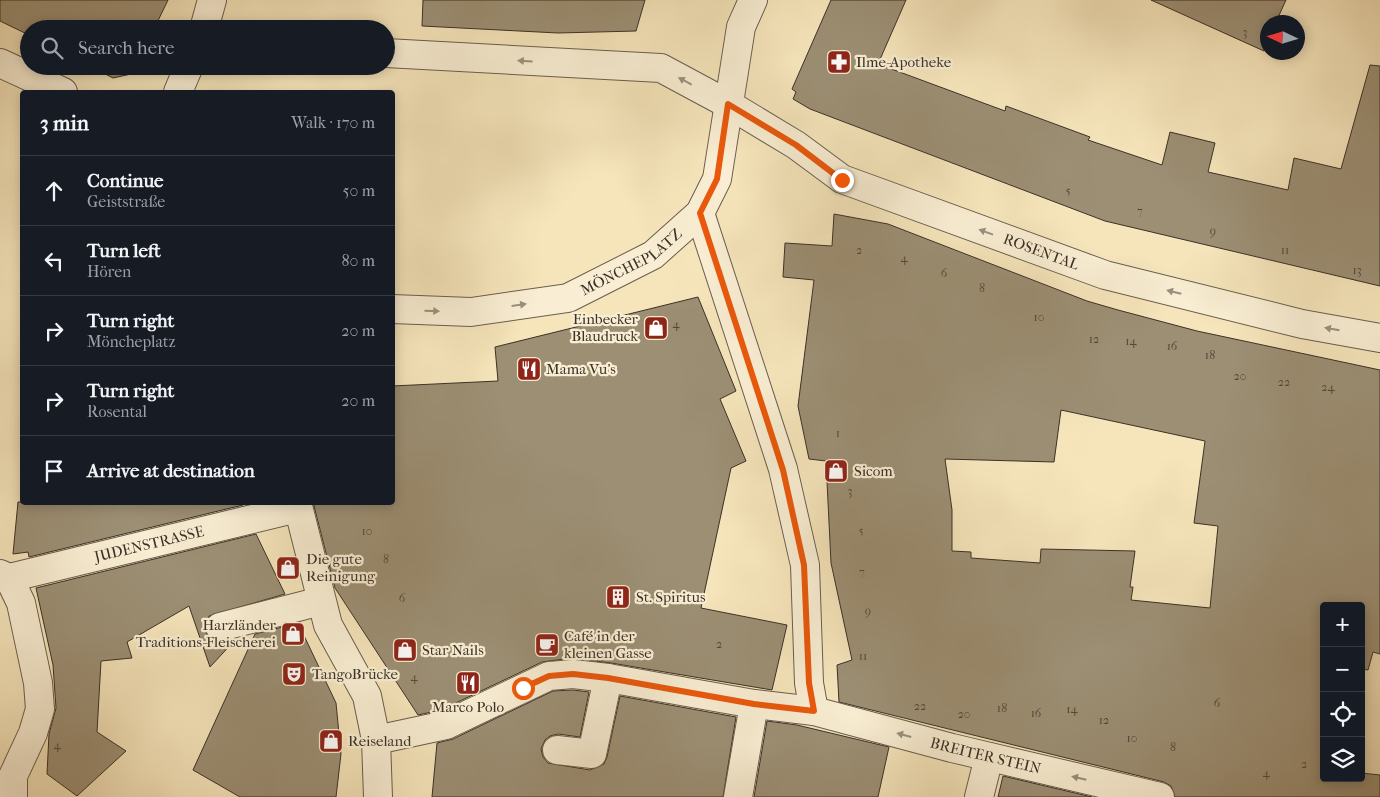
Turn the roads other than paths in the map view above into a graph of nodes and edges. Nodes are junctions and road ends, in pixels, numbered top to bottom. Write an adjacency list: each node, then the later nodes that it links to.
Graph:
1 (753, 0): 9 (street, MÖNCHEPLATZ)
2 (395, 53): 9 (street, one-way to 2)
3 (0, 63): 4 (street)
4 (20, 72)
5 (26, 75): 7 (street)
6 (185, 75): 8 (street)
7 (59, 90)
8 (179, 90)
9 (728, 104): 10 (street, MÖNCHEPLATZ); 12 (street, ROSENTAL, one-way to 9)
10 (700, 213): 11 (street, MÖNCHEPLATZ, one-way to 10); 19 (street)
11 (395, 308)
12 (1380, 338)
13 (298, 505): 14 (street, JUDENSTRASSE); 15 (street)
14 (4, 576): 23 (street)
15 (321, 601): 16 (street); 20 (street)
16 (220, 627)
17 (608, 678): 18 (street, BREITER STEIN); 20 (street, BREITER STEIN); 21 (street)
18 (754, 704): 19 (street, BREITER STEIN); 25 (street)
19 (814, 711): 22 (street, BREITER STEIN, one-way to 19)
20 (376, 740): 24 (street)
21 (557, 750)
22 (989, 757): 26 (street); 27 (street, BREITER STEIN, one-way to 22)
23 (14, 797)
24 (378, 797)
25 (738, 797)
26 (979, 797)
27 (1160, 797)

